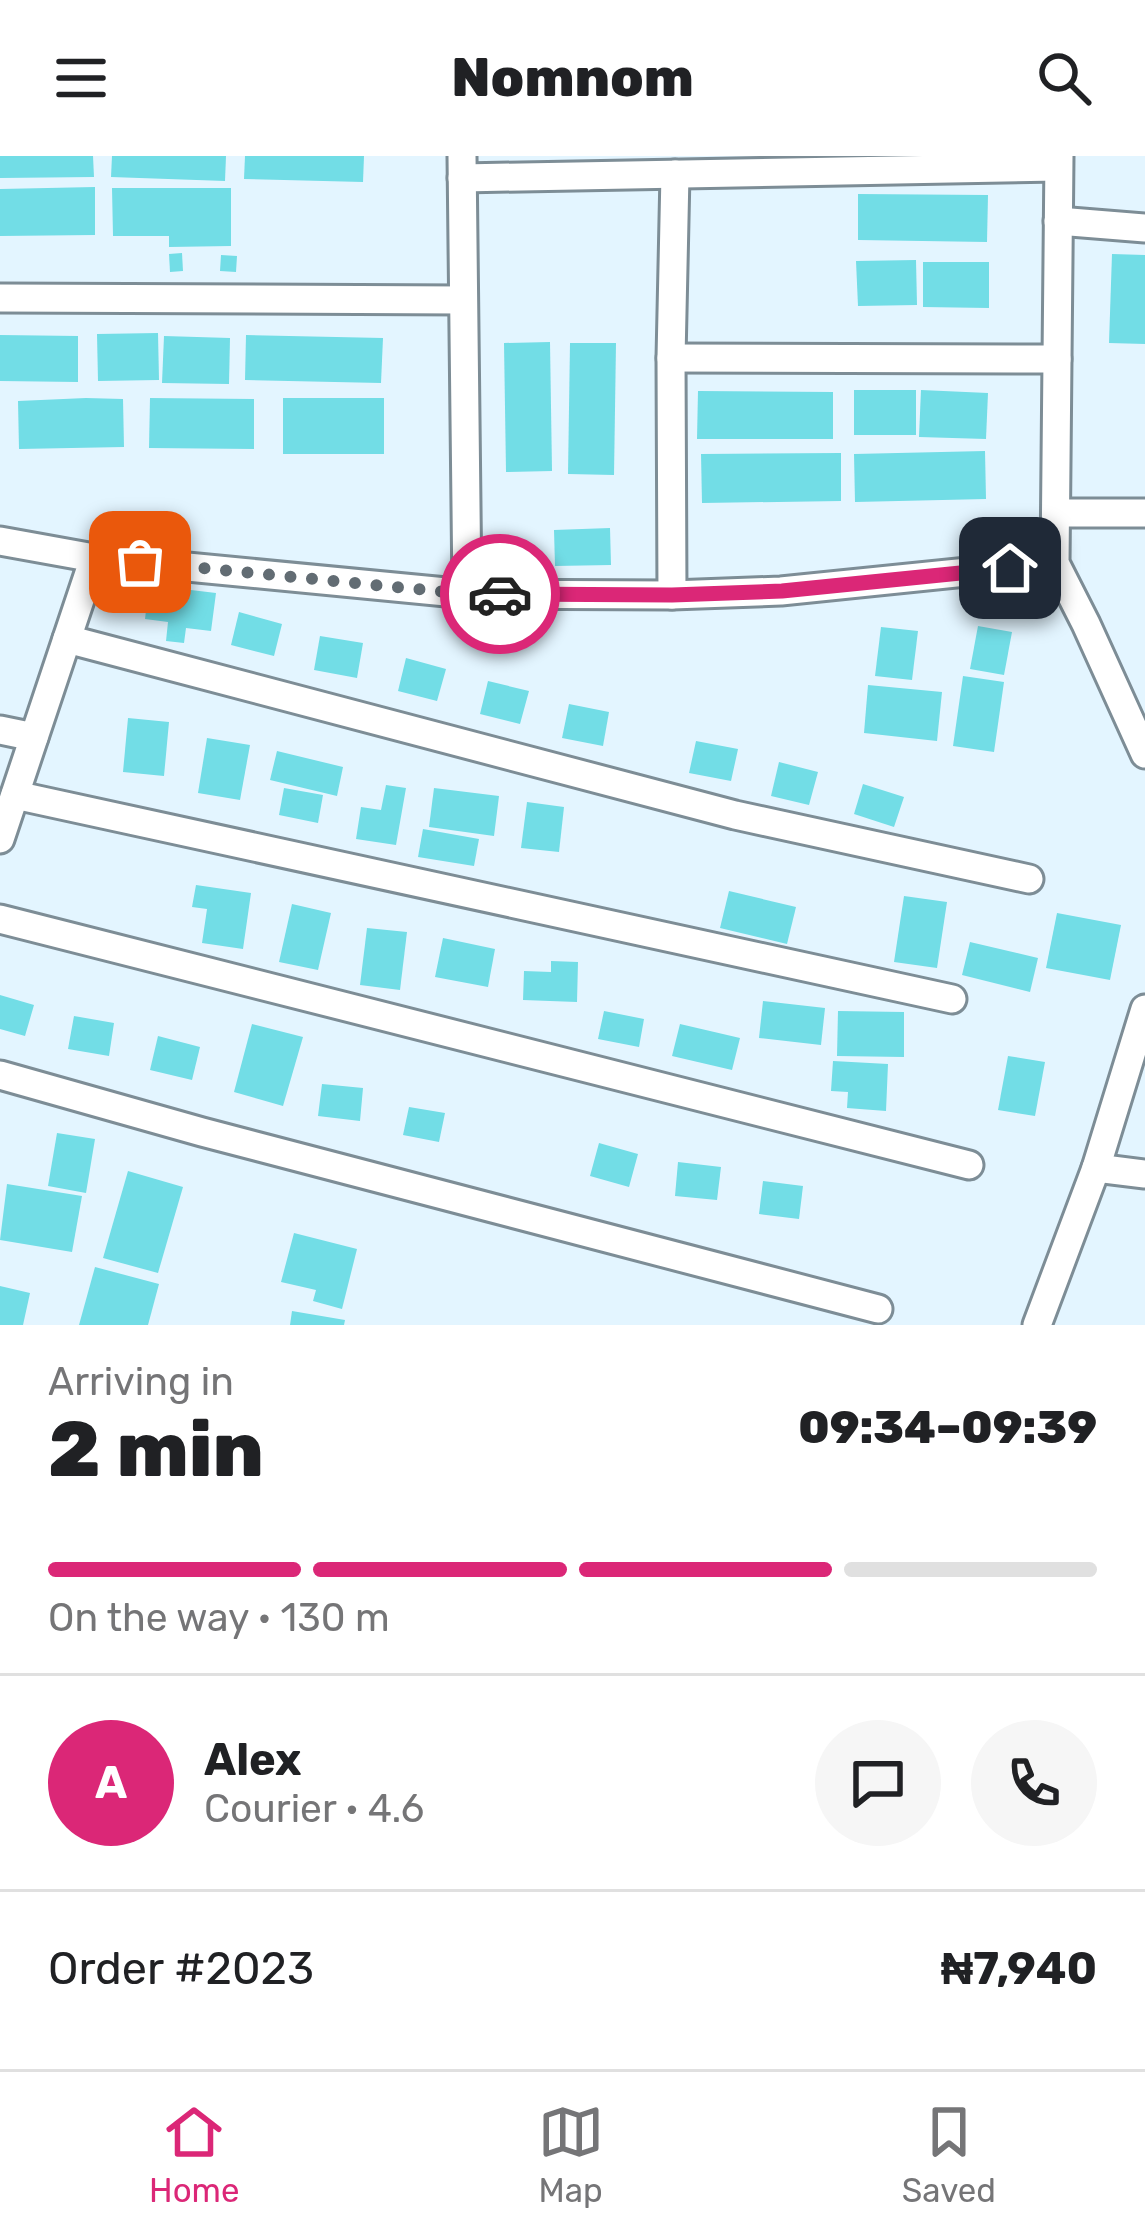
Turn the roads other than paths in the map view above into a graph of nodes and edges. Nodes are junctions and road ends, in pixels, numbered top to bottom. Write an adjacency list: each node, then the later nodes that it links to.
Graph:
1 (1059, 161): 3 (street); 4 (street)
2 (462, 167): 3 (street); 7 (street)
3 (675, 174): 8 (street)
4 (1058, 221): 5 (street); 9 (street)
5 (1145, 228)
6 (0, 298): 7 (street)
7 (464, 301): 15 (street)
8 (671, 358): 9 (street); 16 (street)
9 (1057, 359): 10 (street)
10 (1056, 513): 11 (street); 14 (street)
11 (1145, 513)
12 (0, 541): 13 (street)
13 (94, 558): 15 (street); 17 (street)
14 (1055, 563): 16 (street); 20 (street)
15 (467, 594): 16 (street)
16 (672, 595)
17 (67, 639): 19 (street); 23 (street)
18 (0, 730): 19 (street)
19 (34, 737): 21 (street)
20 (1145, 754)
21 (15, 795): 22 (street); 25 (street)
22 (0, 839)
23 (1029, 879)
24 (0, 919): 28 (street)
25 (952, 999)
26 (1145, 1009): 29 (street)
27 (0, 1076): 31 (street)
28 (969, 1165)
29 (1096, 1168): 30 (street); 32 (street)
30 (1145, 1174)
31 (878, 1309)
32 (1037, 1325)

